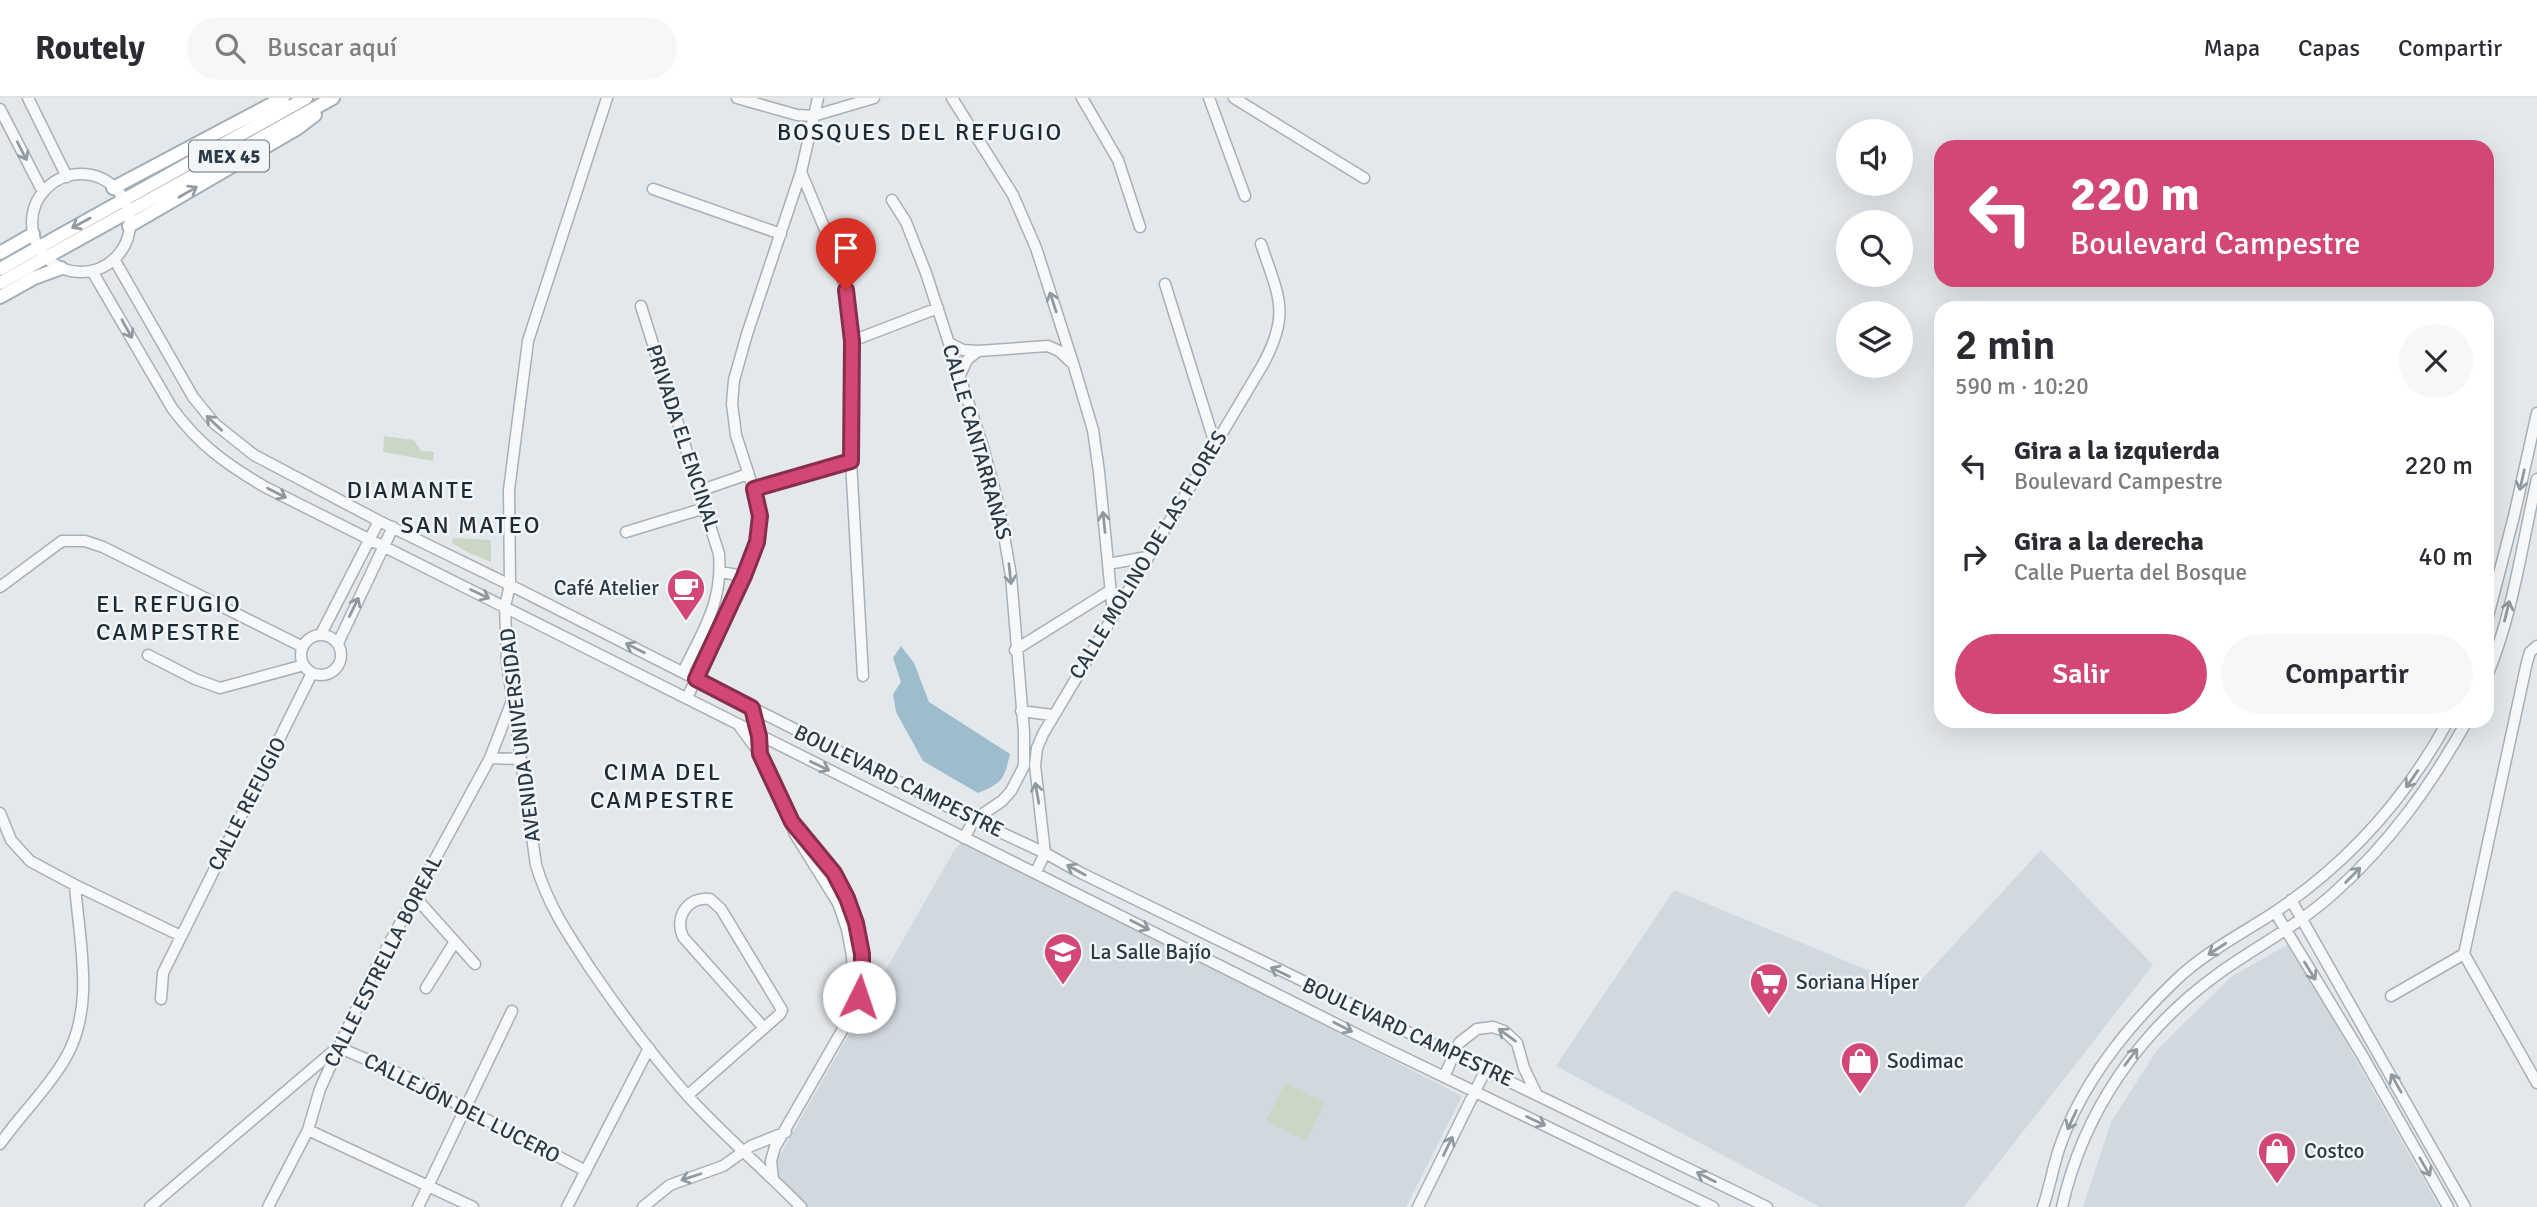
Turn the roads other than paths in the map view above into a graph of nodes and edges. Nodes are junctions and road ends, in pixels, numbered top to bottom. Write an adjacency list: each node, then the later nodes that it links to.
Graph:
1 (28, 98): 16 (street)
2 (283, 98): 18 (main road)
3 (306, 98): 23 (main road, MEX 45)
4 (607, 98): 62 (street, AVENIDA UNIVERSIDAD)
5 (737, 98): 14 (street)
6 (818, 98): 14 (street)
7 (874, 98): 14 (street)
8 (952, 98): 43 (street, one-way to 8)
9 (1082, 98): 25 (street)
10 (1209, 98): 21 (street)
11 (1234, 98): 17 (street)
12 (331, 99): 23 (main road, MEX 45); 24 (main road, one-way to 12)
13 (0, 109): 20 (street, one-way to 20)
14 (813, 116): 15 (street)
15 (801, 172): 27 (street); 40 (street)
16 (67, 177): 18 (street); 20 (street)
17 (1364, 178)
18 (113, 188): 23 (street)
19 (653, 189): 27 (street)
20 (43, 192): 26 (street)
21 (1245, 196)
22 (892, 201): 39 (street, CALLE CANTARRANAS)
23 (125, 205): 24 (street); 29 (main road, MEX 45)
24 (129, 226): 31 (street)
25 (1140, 227)
26 (33, 234): 29 (street); 30 (main road)
27 (780, 234): 48 (street)
28 (1261, 244): 46 (street, CALLE MOLINO DE LAS FLORES)
29 (42, 252): 32 (street); 33 (main road, MEX 45); 35 (main road, MEX 45)
30 (0, 253)
31 (114, 259): 34 (street); 53 (street, BOULEVARD CAMPESTRE, one-way to 31)
32 (61, 268): 34 (street); 37 (main road)
33 (0, 269)
34 (92, 271): 56 (street, BOULEVARD CAMPESTRE, one-way to 56)
35 (0, 283)
36 (1165, 284): 46 (street)
37 (0, 297)
38 (641, 306): 51 (street, PRIVADA EL ENCINAL)
39 (938, 308): 40 (street); 41 (street, CALLE CANTARRANAS)
40 (852, 341): 47 (street)
41 (949, 343): 42 (street); 44 (street, CALLE CANTARRANAS)
42 (978, 351): 43 (street); 44 (street)
43 (1073, 363): 59 (street, one-way to 43)
44 (960, 375): 72 (street, CALLE CANTARRANAS, one-way to 72)
45 (2537, 413): 65 (street, one-way to 65)
46 (1215, 444): 58 (street, CALLE MOLINO DE LAS FLORES)
47 (851, 461): 50 (street); 78 (street)
48 (748, 474): 50 (street); 51 (street)
49 (2537, 479): 74 (street, one-way to 49)
50 (754, 489): 61 (street)
51 (699, 491): 52 (street, PRIVADA EL ENCINAL)
52 (705, 508): 55 (street); 60 (street, PRIVADA EL ENCINAL)
53 (379, 521): 54 (street, BOULEVARD CAMPESTRE); 56 (street)
54 (393, 527): 57 (street); 62 (street, BOULEVARD CAMPESTRE)
55 (626, 531)
56 (370, 540): 57 (street, BOULEVARD CAMPESTRE); 68 (street)
57 (384, 546): 66 (street, BOULEVARD CAMPESTRE, one-way to 66); 69 (street, one-way to 57)
58 (1147, 557): 59 (street); 67 (street, CALLE MOLINO DE LAS FLORES)
59 (1108, 564): 64 (street)
60 (720, 572): 61 (street); 76 (street, PRIVADA EL ENCINAL)
61 (744, 576): 79 (street)
62 (510, 584): 66 (street, AVENIDA UNIVERSIDAD); 76 (street, BOULEVARD CAMPESTRE, one-way to 62)
63 (0, 587): 70 (street)
64 (1111, 590): 67 (street); 72 (street)
65 (2494, 593)
66 (505, 606): 80 (street, BOULEVARD CAMPESTRE); 81 (street, AVENIDA UNIVERSIDAD)
67 (1113, 615): 84 (street, CALLE MOLINO DE LAS FLORES)
68 (321, 635): 69 (street); 70 (street)
69 (338, 643): 77 (street)
70 (303, 647): 75 (street)
71 (2535, 647): 105 (street)
72 (1015, 650): 83 (street, CALLE CANTARRANAS)
73 (148, 655): 75 (street)
74 (2494, 660)
75 (304, 665): 77 (street)
76 (682, 672): 79 (street, BOULEVARD CAMPESTRE)
77 (312, 673): 103 (street, CALLE REFUGIO)
78 (863, 676)
79 (696, 679): 80 (street); 82 (street, BOULEVARD CAMPESTRE)
80 (687, 698): 85 (street, BOULEVARD CAMPESTRE)
81 (512, 699): 90 (street, CALLE ESTRELLA BOREAL); 91 (street, AVENIDA UNIVERSIDAD)
82 (752, 708): 88 (street); 93 (street, BOULEVARD CAMPESTRE)
83 (1021, 711): 84 (street); 93 (street, CALLE CANTARRANAS)
84 (1052, 715): 95 (street, CALLE MOLINO DE LAS FLORES, one-way to 84)
85 (740, 726): 88 (street, BOULEVARD CAMPESTRE); 89 (street)
86 (2444, 728): 99 (street, one-way to 99)
87 (2463, 728): 101 (street, one-way to 87)
88 (759, 736): 89 (street); 94 (street, BOULEVARD CAMPESTRE, one-way to 94)
89 (760, 754): 123 (street)
90 (489, 758): 91 (street); 98 (street, CALLE ESTRELLA BOREAL)
91 (522, 760): 113 (street, AVENIDA UNIVERSIDAD)
92 (0, 813): 97 (street)
93 (974, 820): 94 (street, CALLE CANTARRANAS); 95 (street, BOULEVARD CAMPESTRE)
94 (964, 838): 96 (street, BOULEVARD CAMPESTRE)
95 (1045, 853): 96 (street); 114 (street, BOULEVARD CAMPESTRE, one-way to 95)
96 (1036, 872): 116 (street, BOULEVARD CAMPESTRE, one-way to 116)
97 (75, 885): 103 (street); 124 (street)
98 (415, 897): 104 (street); 112 (street, CALLE ESTRELLA BOREAL)
99 (2291, 900): 100 (street); 101 (street)
100 (2275, 912): 102 (street); 140 (street, one-way to 140)
101 (2302, 920): 102 (street); 143 (street, one-way to 101)
102 (2286, 931): 141 (street, one-way to 102); 142 (street, one-way to 142)
103 (181, 936): 109 (street, CALLE REFUGIO)
104 (454, 943): 106 (street); 107 (street)
105 (2465, 954): 108 (street); 117 (street)
106 (475, 964)
107 (426, 988)
108 (2391, 996)
109 (161, 999)
110 (512, 1011): 121 (street)
111 (765, 1028): 111 (street); 120 (street)
112 (338, 1047): 121 (street, CALLEJÓN DEL LUCERO); 122 (street, CALLE ESTRELLA BOREAL); 130 (street)
113 (649, 1048): 120 (street, AVENIDA UNIVERSIDAD); 127 (street)
114 (1452, 1054): 115 (street, BOULEVARD CAMPESTRE); 116 (street); 119 (street, one-way to 114)
115 (1486, 1069): 118 (street); 119 (street, BOULEVARD CAMPESTRE)
116 (1444, 1077): 118 (street, BOULEVARD CAMPESTRE)
117 (2537, 1083)
118 (1475, 1091): 137 (street, one-way to 118); 138 (street, BOULEVARD CAMPESTRE, one-way to 138)
119 (1536, 1094): 139 (street, BOULEVARD CAMPESTRE, one-way to 119)
120 (688, 1095): 126 (street, AVENIDA UNIVERSIDAD)
121 (466, 1109): 127 (street, CALLEJÓN DEL LUCERO); 129 (street)
122 (308, 1130): 129 (street); 131 (street, CALLE ESTRELLA BOREAL)
123 (786, 1132): 126 (street); 128 (street)
124 (4, 1134): 125 (street)
125 (0, 1144)
126 (742, 1152): 128 (street, AVENIDA UNIVERSIDAD); 135 (street, one-way to 135)
127 (586, 1171): 134 (street)
128 (773, 1179): 136 (street, AVENIDA UNIVERSIDAD)
129 (428, 1185): 132 (street); 133 (street)
130 (150, 1207)
131 (268, 1207)
132 (418, 1207)
133 (473, 1207)
134 (567, 1207)
135 (643, 1207)
136 (802, 1207)
137 (1418, 1207)
138 (1713, 1207)
139 (1767, 1207)
140 (2043, 1207)
141 (2063, 1207)
142 (2448, 1207)
143 (2465, 1207)

